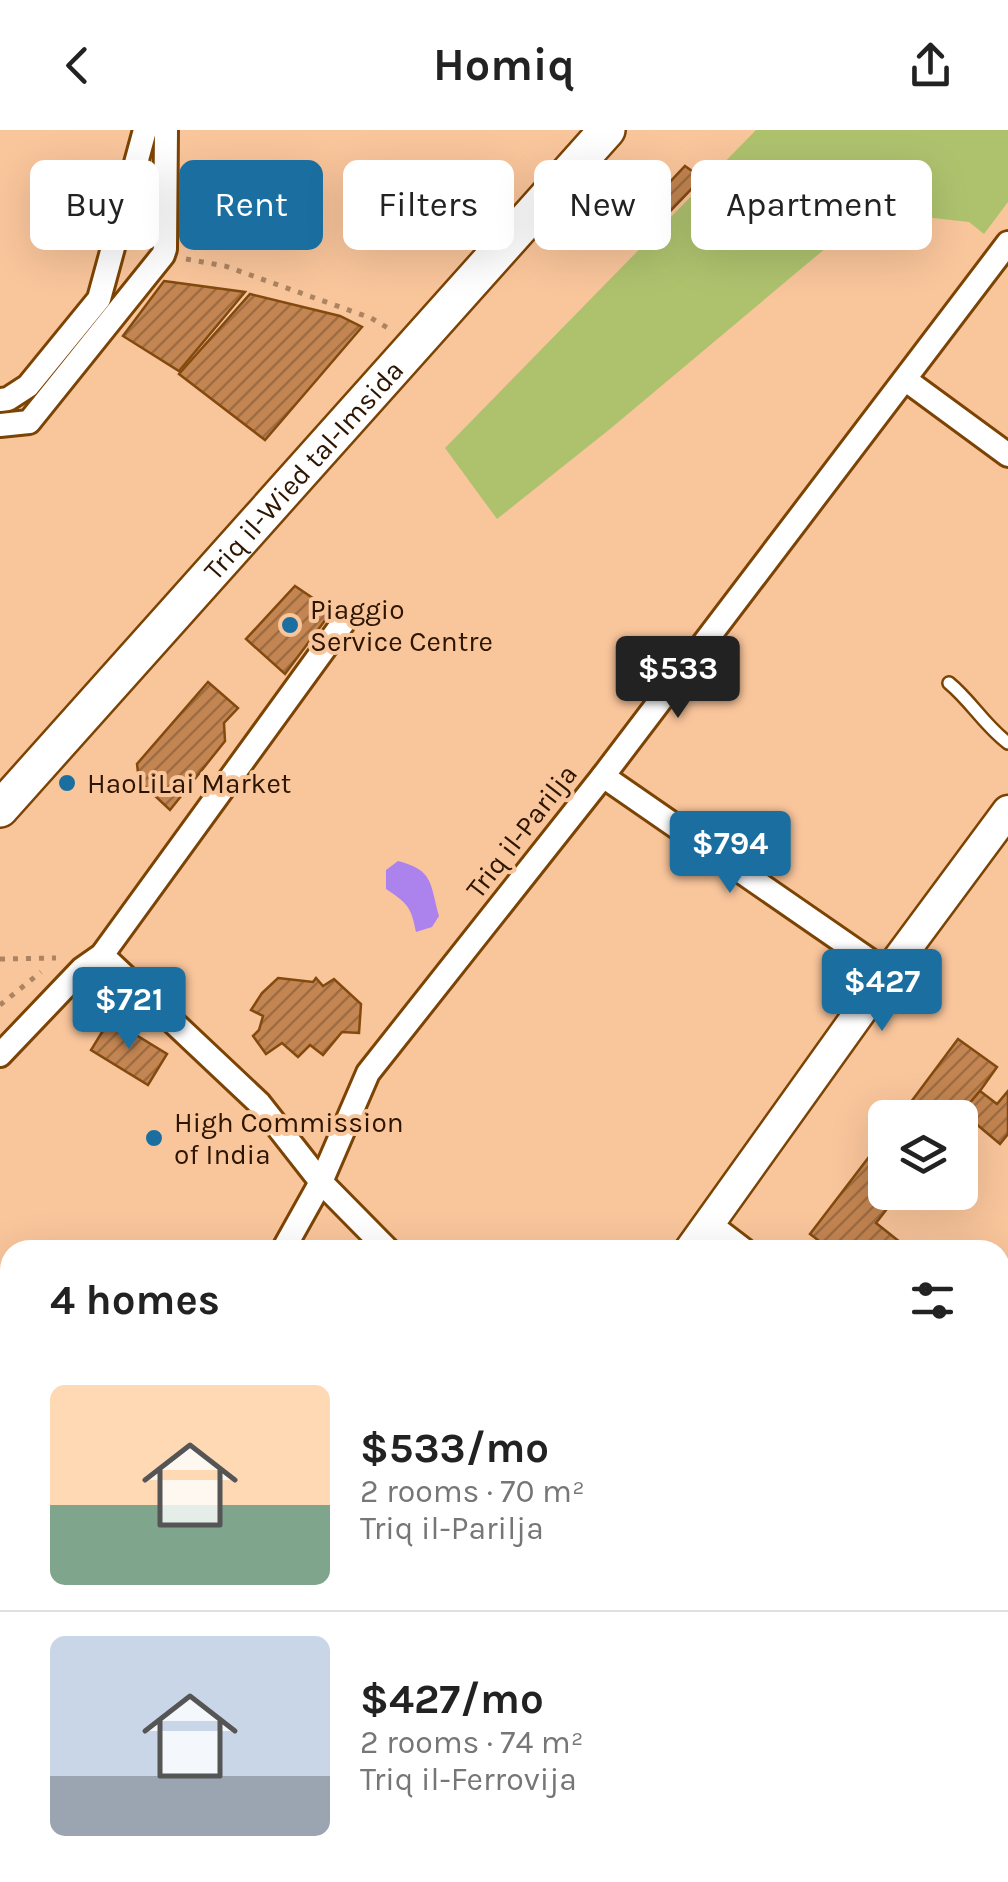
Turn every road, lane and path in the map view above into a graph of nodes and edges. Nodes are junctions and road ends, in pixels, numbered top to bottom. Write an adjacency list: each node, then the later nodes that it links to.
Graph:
1 (146, 130): 8 (street)
2 (166, 130): 5 (street)
3 (607, 130): 6 (main road, Triq il-Wied tal-Imsida)
4 (1008, 243): 7 (street, Triq il-Parilja)
5 (163, 255): 6 (path); 9 (street)
6 (416, 344): 15 (main road, Triq il-Wied tal-Imsida)
7 (906, 380): 10 (street); 14 (street, Triq il-Parilja)
8 (0, 400)
9 (0, 424)
10 (1008, 455)
11 (343, 623): 17 (street)
12 (949, 683): 13 (lane)
13 (1008, 743)
14 (602, 776): 19 (street); 22 (street, Triq il-Parilja)
15 (0, 809)
16 (1008, 811): 19 (main road)
17 (102, 955): 21 (street); 22 (street)
18 (0, 959): 20 (path)
19 (888, 973): 23 (main road)
20 (0, 1005)
21 (0, 1054)
22 (320, 1182): 24 (street, Triq il-Parilja); 25 (street)
23 (710, 1224): 26 (main road); 27 (street)
24 (288, 1240)
25 (378, 1240)
26 (698, 1240)
27 (731, 1240)

